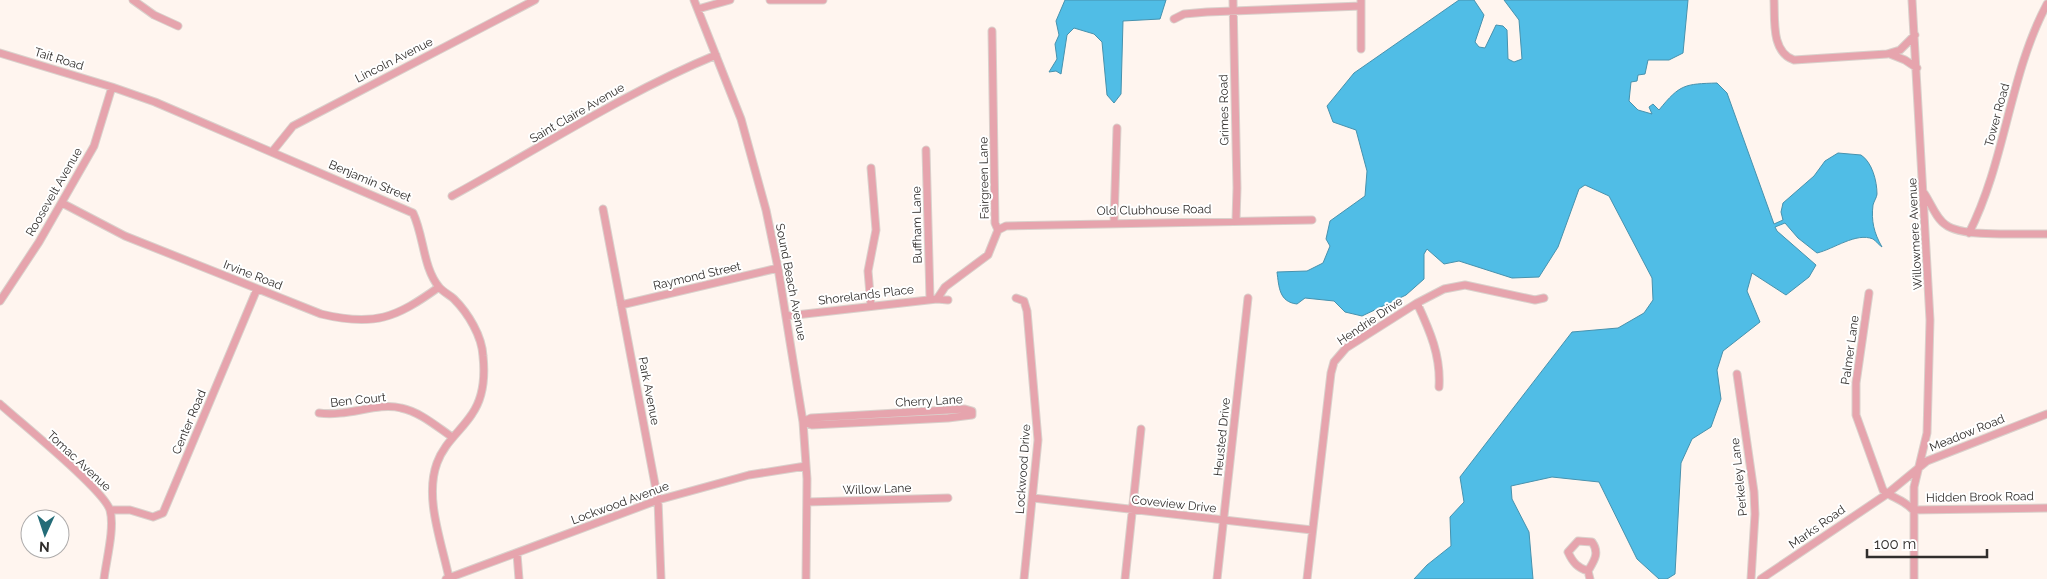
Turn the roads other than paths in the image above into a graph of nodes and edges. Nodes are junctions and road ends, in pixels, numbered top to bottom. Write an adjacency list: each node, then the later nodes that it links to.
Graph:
1 (133, 0): 15 (street)
2 (535, 0): 26 (street, Lincoln Avenue)
3 (694, 0): 12 (street, Sound Beach Avenue)
4 (730, 0): 12 (street)
5 (770, 0): 6 (street)
6 (822, 0)
7 (1233, 0): 13 (street, Grimes Road)
8 (1774, 0): 20 (street)
9 (1912, 0): 17 (street, Willowmere Avenue)
10 (1361, 3): 13 (street); 18 (street)
11 (2047, 4): 36 (street, Tower Road)
12 (698, 9): 21 (street, Sound Beach Avenue)
13 (1233, 11): 14 (street); 32 (street, Grimes Road)
14 (1174, 19)
15 (178, 26)
16 (992, 31): 35 (street, Fairgreen Lane)
17 (1915, 35): 20 (street); 22 (street, Willowmere Avenue)
18 (1362, 49)
19 (0, 53): 23 (street, Tait Road)
20 (1887, 54): 22 (street)
21 (716, 55): 29 (street, Saint Claire Avenue); 38 (street, Sound Beach Avenue)
22 (1917, 68): 28 (street, Willowmere Avenue)
23 (112, 87): 26 (street, Benjamin Street); 30 (street, Roosevelt Avenue)
24 (1118, 128): 34 (street)
25 (926, 150): 45 (street, Buffham Lane)
26 (272, 152): 39 (street, Benjamin Street)
27 (871, 168): 50 (street)
28 (1924, 193): 36 (street); 61 (street, Willowmere Avenue)
29 (452, 196)
30 (62, 203): 40 (street, Irvine Road); 47 (street, Roosevelt Avenue)
31 (603, 209): 49 (street, Park Avenue)
32 (1236, 220): 33 (street, Old Clubhouse Road); 34 (street, Old Clubhouse Road)
33 (1312, 220)
34 (1114, 222): 35 (street, Old Clubhouse Road)
35 (998, 230): 45 (street, Fairgreen Lane)
36 (1969, 232): 37 (street)
37 (2047, 234)
38 (778, 268): 49 (street, Raymond Street); 51 (street, Sound Beach Avenue)
39 (439, 287): 40 (street, Irvine Road); 59 (street, Benjamin Street)
40 (257, 289): 68 (street, Center Road)
41 (1869, 293): 62 (street, Palmer Lane)
42 (1016, 298): 64 (street, Lockwood Drive)
43 (1248, 298): 71 (street, Heusted Drive)
44 (1544, 298): 48 (street, Hendrie Drive)
45 (934, 299): 46 (street, Shorelands Place); 50 (street, Shorelands Place)
46 (948, 300)
47 (0, 301)
48 (1417, 303): 53 (street); 72 (street, Hendrie Drive)
49 (621, 305): 65 (street, Park Avenue)
50 (871, 306): 51 (street, Shorelands Place)
51 (787, 316): 57 (street, Sound Beach Avenue)
52 (1737, 374): 84 (street, Perkeley Lane)
53 (1439, 388)
54 (0, 404): 68 (street, Tomac Avenue)
55 (319, 413): 59 (street, Ben Court)
56 (2047, 414): 61 (street, Meadow Road)
57 (803, 422): 57 (street, Cherry Lane); 60 (street, Sound Beach Avenue)
58 (1141, 429): 70 (street)
59 (452, 437): 75 (street, Benjamin Street)
60 (806, 466): 65 (street, Lockwood Avenue); 66 (street, Sound Beach Avenue)
61 (1919, 466): 62 (street, Marks Road); 69 (street, Meadow Road)
62 (1887, 494): 69 (street); 85 (street, Marks Road)
63 (948, 498): 66 (street, Willow Lane)
64 (1033, 498): 70 (street, Coveview Drive); 80 (street, Lockwood Drive)
65 (658, 500): 73 (street, Lockwood Avenue); 78 (street, Park Avenue)
66 (807, 502): 79 (street, Sound Beach Avenue)
67 (2047, 508): 69 (street, Hidden Brook Road)
68 (110, 510): 76 (street, Tomac Avenue)
69 (1913, 510): 86 (street, Meadow Road)
70 (1133, 511): 71 (street, Coveview Drive); 81 (street)
71 (1224, 521): 72 (street, Coveview Drive); 82 (street, Heusted Drive)
72 (1312, 530): 83 (street, Hendrie Drive)
73 (517, 554): 75 (street, Lockwood Avenue); 77 (street)
74 (1590, 575): 74 (street)
75 (448, 578)
76 (104, 579)
77 (519, 579)
78 (661, 579)
79 (806, 579)
80 (1024, 579)
81 (1125, 579)
82 (1217, 579)
83 (1308, 579)
84 (1751, 579)
85 (1761, 579)
86 (1914, 579)

